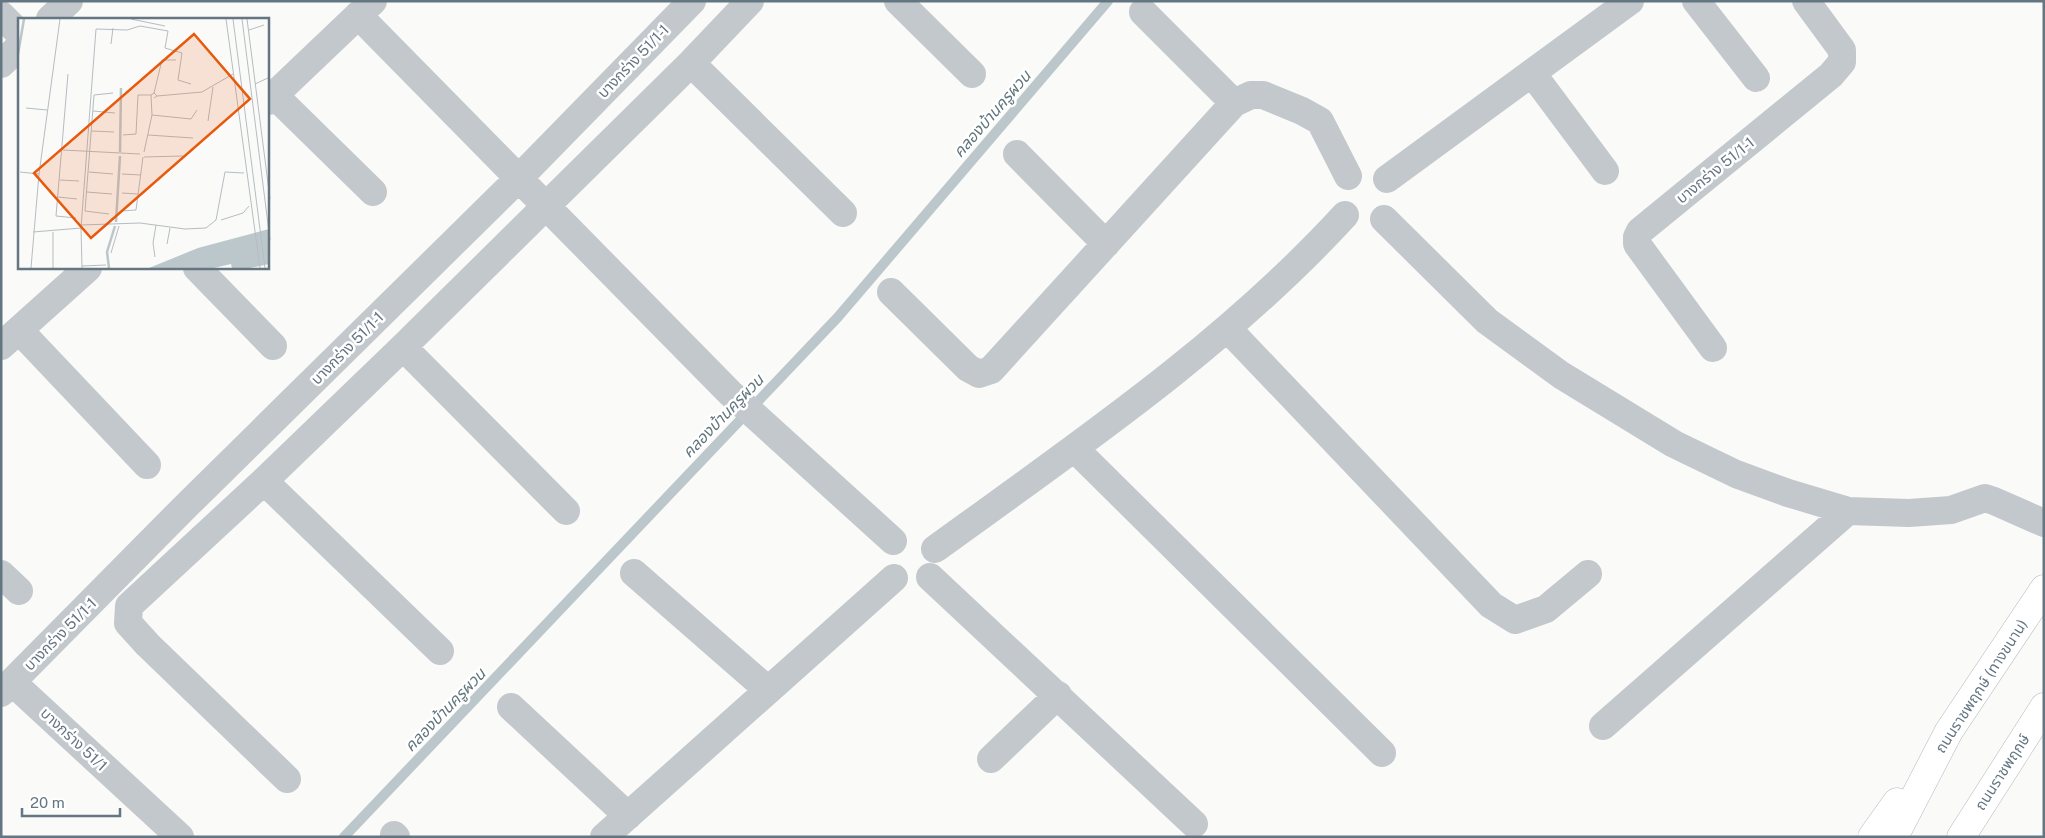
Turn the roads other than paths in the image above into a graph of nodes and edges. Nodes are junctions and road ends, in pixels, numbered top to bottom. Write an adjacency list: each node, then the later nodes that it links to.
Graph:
1 (69, 1): 11 (street)
2 (692, 1): 24 (street, บางกร่าง 51/1-1)
3 (750, 1): 14 (street)
4 (898, 1): 17 (street)
5 (1630, 1): 16 (street)
6 (1696, 1): 18 (street)
7 (1806, 1): 39 (street, บางกร่าง 51/1-1)
8 (365, 8): 19 (street); 24 (street)
9 (1143, 12): 20 (street)
10 (1, 15): 12 (street)
11 (51, 18)
12 (18, 32)
13 (18, 49): 15 (street)
14 (691, 63): 27 (street); 28 (street)
15 (1, 64)
16 (1532, 73): 22 (street); 25 (street)
17 (972, 74)
18 (1756, 78)
19 (271, 98): 26 (street)
20 (1234, 103): 23 (street); 31 (street)
21 (1017, 154): 31 (street)
22 (1605, 171)
23 (1348, 176): 25 (street); 29 (street)
24 (518, 179): 27 (street); 54 (street, บางกร่าง 51/1-1)
25 (1387, 180): 30 (street)
26 (373, 192)
27 (546, 207): 38 (street); 46 (street)
28 (843, 213)
29 (1345, 215): 30 (street); 35 (street)
30 (1384, 219): 44 (street)
31 (1106, 244): 34 (street)
32 (87, 269): 36 (street)
33 (198, 269): 37 (street)
34 (891, 292)
35 (1228, 329): 40 (street); 49 (street)
36 (10, 338): 41 (street)
37 (273, 346)
38 (403, 347): 42 (street); 43 (street)
39 (1713, 348)
40 (1074, 448): 47 (street); 61 (street)
41 (147, 465)
42 (264, 481): 53 (street); 63 (street)
43 (566, 511)
44 (1848, 511): 45 (street); 59 (street)
45 (2044, 523)
46 (893, 541): 47 (street); 51 (street)
47 (935, 549): 50 (street)
48 (634, 573): 55 (street)
49 (1588, 574)
50 (930, 577): 51 (street); 56 (street)
51 (894, 578): 55 (street)
52 (2044, 589): 60 (main road, ถนนราชพฤกษ์ (ทางขนาน))
53 (440, 651)
54 (7, 688): 66 (street, บางกร่าง 51/1)
55 (768, 690): 64 (street)
56 (1058, 695): 62 (street); 65 (street)
57 (511, 707): 64 (street)
58 (2044, 707): 70 (main road, ถนนราชพฤกษ์)
59 (1603, 726)
60 (1949, 731): 68 (main road); 69 (main road, ถนนราชพฤกษ์ (ทางขนาน))
61 (1382, 754)
62 (991, 759)
63 (288, 779)
64 (628, 816): 67 (street)
65 (1194, 824)
66 (180, 837)
67 (604, 837)
68 (1872, 837)
69 (1894, 837)
70 (1961, 837)

